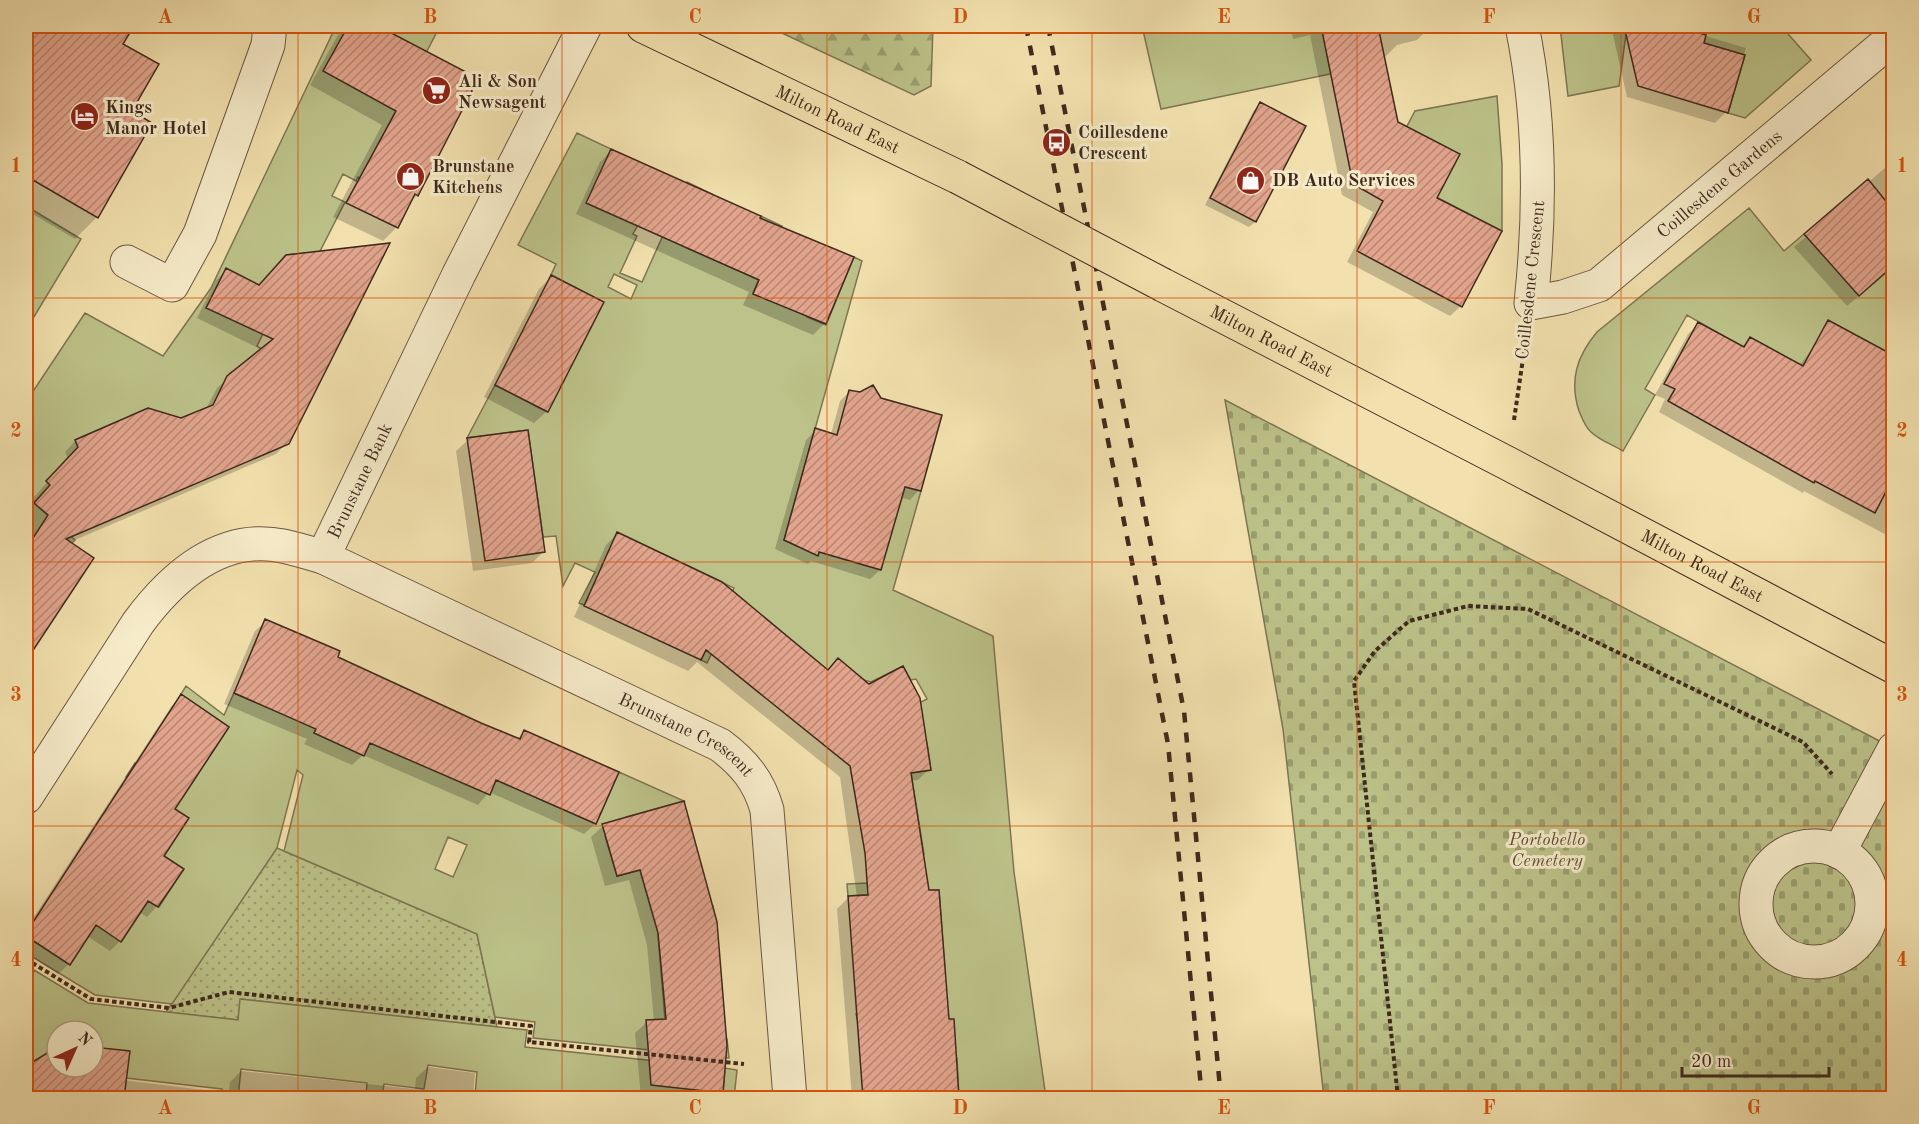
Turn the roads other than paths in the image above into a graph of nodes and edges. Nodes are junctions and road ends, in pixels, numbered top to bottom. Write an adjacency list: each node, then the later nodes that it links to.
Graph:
1 (270, 26): 6 (street)
2 (585, 26): 8 (street, Brunstane Bank)
3 (643, 26): 9 (main road, Milton Road East, bridge)
4 (1522, 26): 7 (street, Coillesdene Crescent)
5 (1893, 37): 7 (street, Coillesdene Gardens)
6 (127, 262)
7 (1531, 303)
8 (323, 557): 11 (street, Brunstane Bank); 14 (street, Brunstane Crescent)
9 (1893, 667)
10 (1893, 749): 12 (street)
11 (26, 797)
12 (1839, 852): 13 (street); 13 (street)
13 (1881, 884)
14 (789, 1084)

